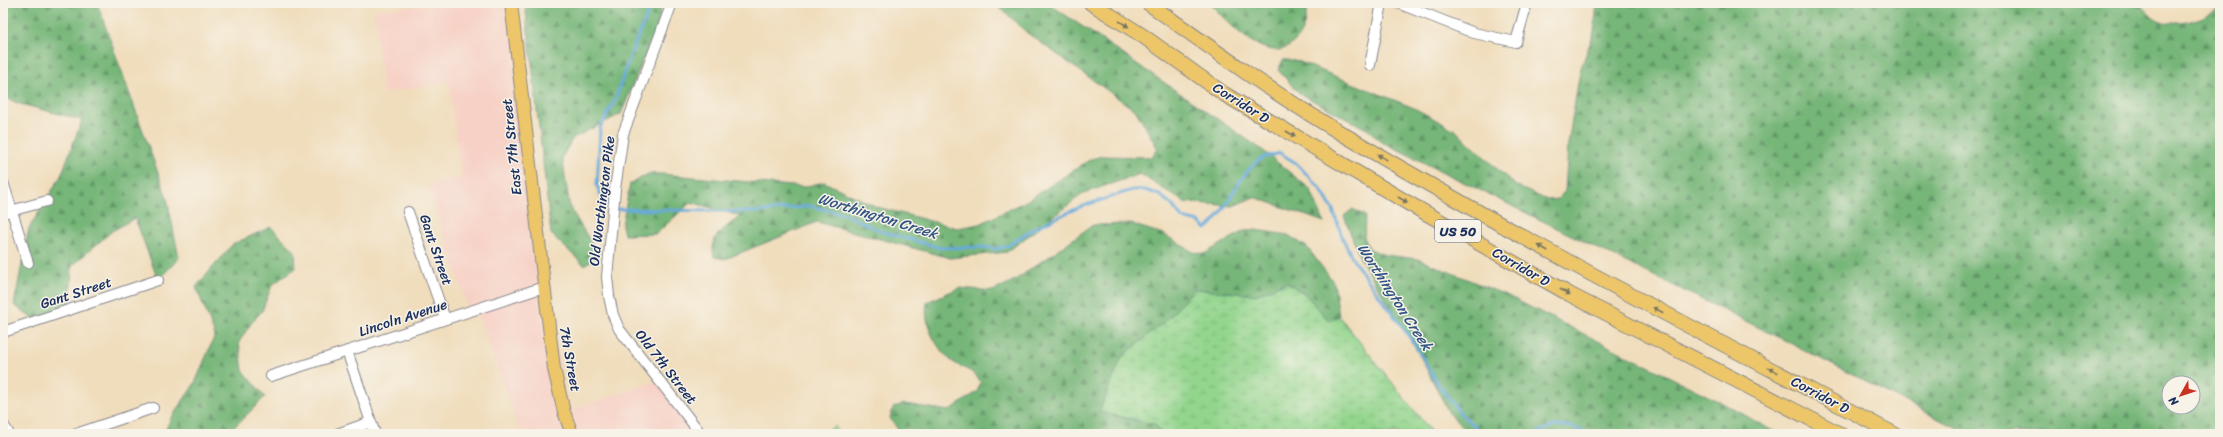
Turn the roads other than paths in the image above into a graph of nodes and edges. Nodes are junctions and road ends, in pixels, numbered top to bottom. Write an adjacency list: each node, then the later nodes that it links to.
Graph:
1 (512, 3): 15 (main road, East 7th Street)
2 (672, 3): 16 (street, Old Worthington Pike)
3 (1091, 3): 30 (highway, Corridor D / US 50, one-way to 30)
4 (1148, 3): 31 (highway, Corridor D / US 50, one-way to 4)
5 (1382, 3): 8 (street)
6 (1398, 3): 7 (street)
7 (1527, 3)
8 (1370, 65)
9 (3, 182): 11 (street)
10 (47, 201): 11 (street)
11 (8, 212): 13 (street)
12 (408, 212): 17 (street, Gant Street)
13 (28, 263)
14 (158, 280): 18 (street, Gant Street)
15 (544, 287): 17 (street, Lincoln Avenue); 28 (main road, 7th Street)
16 (613, 315): 29 (street, Old 7th Street)
17 (445, 319): 19 (street, Lincoln Avenue)
18 (3, 332)
19 (347, 351): 20 (street, Lincoln Avenue); 22 (street)
20 (272, 376)
21 (153, 408): 25 (street)
22 (371, 422): 26 (street); 27 (street)
23 (3, 424): 24 (street)
24 (8, 434)
25 (76, 434)
26 (337, 434)
27 (375, 434)
28 (572, 434)
29 (701, 434)
30 (1840, 434)
31 (1894, 434)

